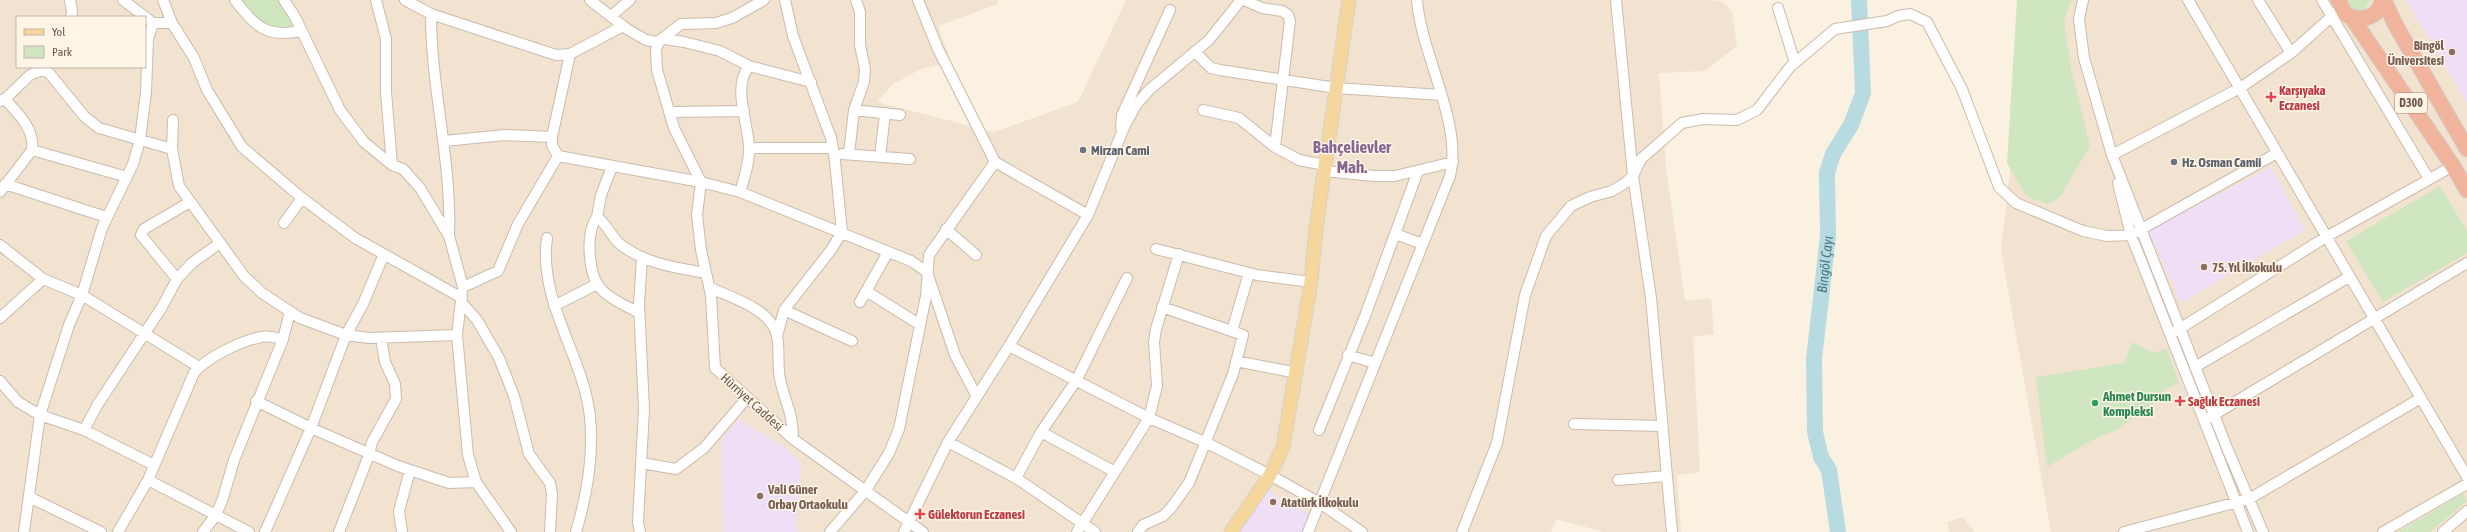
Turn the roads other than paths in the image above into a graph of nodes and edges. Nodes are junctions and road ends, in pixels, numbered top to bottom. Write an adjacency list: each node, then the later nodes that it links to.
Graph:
1 (70, 0): 29 (street)
2 (123, 0): 30 (street)
3 (163, 0): 34 (street)
4 (235, 0): 36 (street)
5 (284, 0): 27 (street)
6 (294, 0): 27 (street)
7 (376, 0): 75 (street)
8 (405, 0): 28 (street)
9 (590, 0): 31 (street)
10 (630, 0): 31 (street)
11 (764, 0): 37 (street)
12 (785, 0): 45 (street)
13 (856, 0): 50 (street)
14 (918, 0): 73 (street)
15 (1242, 0): 38 (street); 44 (street)
16 (1349, 0): 46 (main road)
17 (1417, 0): 48 (street)
18 (1616, 0): 80 (street)
19 (2083, 0): 69 (street)
20 (2188, 0): 47 (street)
21 (2258, 0): 39 (street)
22 (2322, 0): 26 (street)
23 (2383, 0): 26 (highway); 64 (highway, D300)
24 (1778, 8): 41 (street)
25 (1170, 10): 57 (street)
26 (2340, 10): 39 (street); 76 (highway, D300); 82 (street)
27 (292, 11): 36 (street)
28 (431, 14): 40 (street); 60 (street)
29 (71, 16)
30 (144, 16)
31 (611, 16): 35 (street)
32 (146, 18): 33 (street)
33 (153, 23): 34 (street); 59 (street)
34 (172, 23): 87 (street)
35 (623, 26): 37 (street); 40 (street)
36 (301, 31): 75 (street)
37 (659, 41): 42 (street); 53 (street)
38 (1196, 53): 44 (street); 57 (street)
39 (2291, 53): 47 (street)
40 (570, 54): 58 (street)
41 (1795, 63): 80 (street); 97 (street)
42 (749, 66): 45 (street); 52 (street)
43 (43, 69): 49 (street); 59 (street)
44 (1282, 79): 46 (street); 61 (street)
45 (811, 82): 66 (street)
46 (1336, 88): 48 (street); 78 (main road)
47 (2240, 88): 67 (street); 69 (street)
48 (1441, 95): 74 (street)
49 (3, 100): 65 (street)
50 (854, 110): 54 (street); 68 (street)
51 (1203, 110): 61 (street)
52 (744, 111): 53 (street); 62 (street)
53 (669, 112): 83 (street)
54 (885, 113): 55 (street); 71 (street)
55 (900, 115)
56 (173, 120): 63 (street)
57 (1120, 136): 89 (street)
58 (552, 137): 60 (street); 70 (street)
59 (140, 140): 63 (street); 81 (street)
60 (444, 141): 98 (street)
61 (1275, 147): 78 (street)
62 (749, 148): 66 (street); 86 (street)
63 (172, 149): 88 (street)
64 (2467, 149)
65 (32, 150): 81 (street); 84 (street)
66 (834, 151): 68 (street); 95 (street)
67 (2277, 153): 94 (street); 100 (street)
68 (849, 154): 71 (street)
69 (2112, 155): 94 (street); 97 (street)
70 (558, 156): 77 (street); 120 (street)
71 (880, 157): 72 (street)
72 (910, 159)
73 (995, 162): 89 (street); 93 (street)
74 (1453, 162): 79 (street); 102 (street)
75 (392, 165): 98 (street)
76 (2453, 166): 82 (street); 85 (highway, D300)
77 (612, 167): 83 (street); 91 (street)
78 (1324, 168): 79 (street); 118 (main road)
79 (1418, 171): 96 (street)
80 (1633, 176): 162 (street); 213 (street)
81 (127, 177): 90 (street)
82 (2429, 179): 100 (street)
83 (701, 182): 86 (street); 112 (street, Hürriyet Caddesi)
84 (3, 188): 90 (street)
85 (2467, 190)
86 (740, 192): 95 (street)
87 (302, 198): 92 (street); 106 (street)
88 (190, 202): 101 (street); 115 (street)
89 (1088, 214): 144 (street)
90 (106, 217): 123 (street)
91 (598, 217): 109 (street); 119 (street)
92 (284, 223)
93 (946, 229): 108 (street); 111 (street)
94 (2142, 229): 97 (street); 134 (street)
95 (842, 232): 105 (street); 128 (street)
96 (1395, 234): 102 (street); 145 (street)
97 (2131, 235): 140 (street)
98 (449, 236): 120 (street)
99 (547, 238): 126 (street)
100 (2326, 238): 114 (street); 134 (street)
101 (220, 244): 115 (street); 129 (street)
102 (1423, 244): 147 (street)
103 (0, 245): 117 (street)
104 (1156, 249): 107 (street)
105 (888, 252): 111 (street); 122 (street)
106 (384, 254): 124 (street); 137 (street)
107 (1179, 254): 113 (street); 127 (street)
108 (976, 255)
109 (642, 257): 112 (street); 130 (street)
110 (2467, 263): 132 (street)
111 (927, 272): 133 (street); 153 (street)
112 (706, 273): 121 (street, Hürriyet Caddesi)
113 (1249, 273): 118 (street); 135 (street)
114 (2349, 277): 132 (street); 149 (street)
115 (177, 278): 136 (street)
116 (1127, 278): 152 (street)
117 (42, 279): 123 (street); 131 (street)
118 (1311, 282): 150 (main road)
119 (597, 284): 126 (street); 130 (street)
120 (463, 287): 124 (street)
121 (709, 287): 139 (street); 154 (street, Hürriyet Caddesi)
122 (866, 291): 125 (street); 133 (street)
123 (82, 295): 136 (street); 158 (street)
124 (461, 300): 138 (street); 201 (street)
125 (860, 302)
126 (554, 306): 202 (street)
127 (1162, 307): 135 (street); 159 (street)
128 (784, 310): 139 (street); 143 (street)
129 (290, 312): 137 (street); 142 (street)
130 (639, 313): 171 (street)
131 (0, 318)
132 (2375, 318): 155 (street); 157 (street)
133 (919, 324): 183 (street)
134 (2180, 327): 140 (street); 149 (street)
135 (1232, 331): 146 (street)
136 (145, 334): 148 (street); 164 (street)
137 (346, 335): 141 (street); 163 (street)
138 (457, 335): 141 (street); 181 (street)
139 (777, 336): 167 (street)
140 (2170, 337): 160 (street)
141 (381, 338): 170 (street)
142 (283, 339): 148 (street); 156 (street)
143 (852, 341)
144 (1009, 346): 152 (street); 153 (street)
145 (1348, 355): 147 (street); 165 (street)
146 (1236, 361): 150 (street); 169 (street)
147 (1375, 363): 187 (street)
148 (199, 367): 172 (street)
149 (2196, 367): 157 (street)
150 (1297, 373): 175 (main road)
151 (0, 381): 158 (street)
152 (1076, 381): 159 (street); 166 (street)
153 (976, 395): 168 (street)
154 (747, 398): 167 (street, Hürriyet Caddesi); 171 (street)
155 (2421, 398): 177 (street); 185 (street)
156 (256, 401): 163 (street); 189 (street)
157 (2214, 414): 160 (street); 185 (street)
158 (40, 415): 164 (street); 184 (street)
159 (1149, 418): 169 (street); 174 (street)
160 (2203, 420): 186 (street)
161 (1574, 424): 162 (street)
162 (1662, 426): 176 (street)
163 (311, 428): 170 (street); 198 (street)
164 (84, 430): 172 (street)
165 (1319, 430)
166 (1041, 432): 174 (street); 178 (street)
167 (793, 439): 183 (street, Hürriyet Caddesi)
168 (948, 442): 178 (street); 190 (street)
169 (1207, 443): 175 (street); 209 (street)
170 (369, 455): 173 (street); 199 (street)
171 (641, 463): 203 (street)
172 (154, 464): 179 (street)
173 (410, 470): 181 (street); 200 (street)
174 (1115, 472): 191 (street)
175 (1270, 475): 187 (street); 210 (main road)
176 (1667, 476): 180 (street); 214 (street)
177 (2467, 477)
178 (1016, 478): 191 (street)
179 (148, 480): 189 (street); 195 (street)
180 (1618, 480)
181 (476, 482): 192 (street)
182 (2467, 484): 218 (street)
183 (866, 490): 190 (street, Hürriyet Caddesi); 204 (street)
184 (29, 497): 193 (street); 194 (street)
185 (2249, 499): 186 (street); 217 (street)
186 (2236, 502): 215 (street); 216 (street)
187 (1320, 503): 211 (street); 212 (street)
188 (2467, 511): 219 (street)
189 (216, 515): 196 (street); 197 (street)
190 (910, 522): 205 (street); 206 (street, Hürriyet Caddesi)
191 (1082, 523): 207 (street); 208 (street)
192 (506, 530)
193 (24, 532)
194 (101, 532)
195 (118, 532)
196 (203, 532)
197 (250, 532)
198 (265, 532)
199 (339, 532)
200 (402, 532)
201 (550, 532)
202 (576, 532)
203 (640, 532)
204 (830, 532)
205 (904, 532)
206 (923, 532)
207 (1077, 532)
208 (1095, 532)
209 (1138, 532)
210 (1231, 532)
211 (1308, 532)
212 (1362, 532)
213 (1462, 532)
214 (1672, 532)
215 (2124, 532)
216 (2248, 532)
217 (2263, 532)
218 (2383, 532)
219 (2442, 532)

